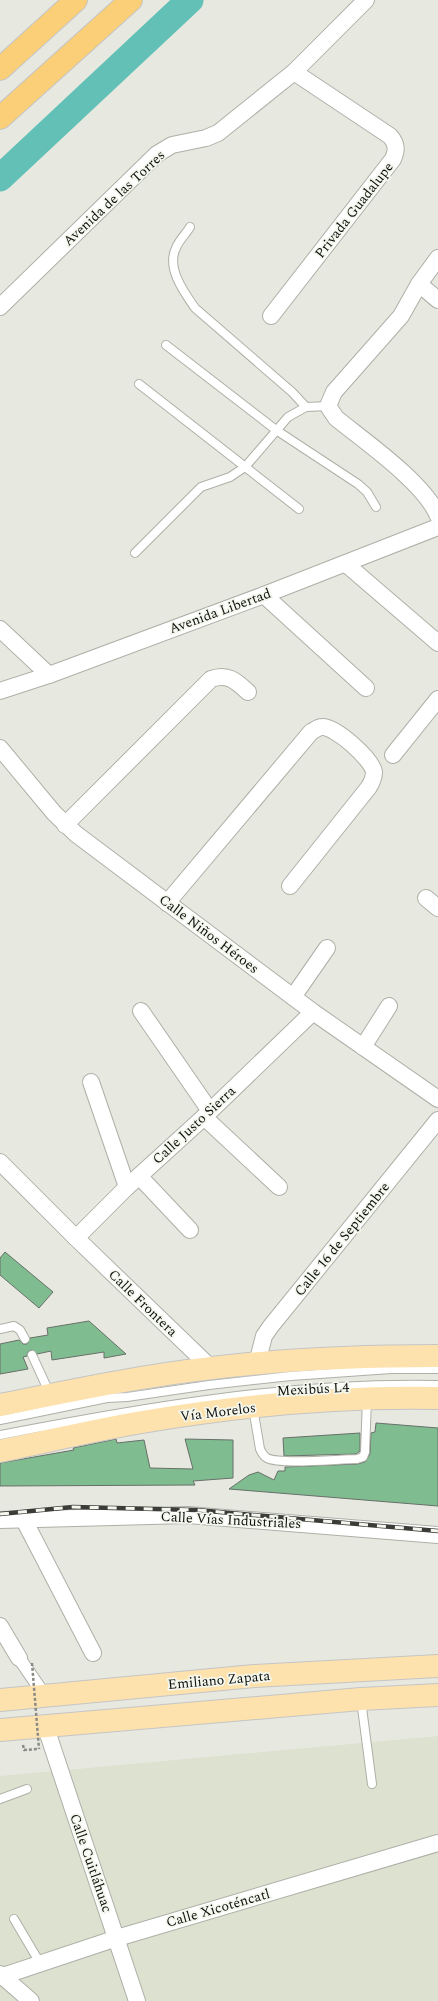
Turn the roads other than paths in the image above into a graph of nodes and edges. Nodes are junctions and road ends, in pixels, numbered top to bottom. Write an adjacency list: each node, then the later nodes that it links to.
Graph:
1 (76, 0): 4 (highway)
2 (131, 0): 6 (highway)
3 (366, 0): 5 (street, Avenida de las Torres)
4 (0, 69)
5 (294, 72): 11 (street, Avenida de las Torres); 12 (street, Privada Guadalupe)
6 (0, 118)
7 (190, 227): 16 (lane)
8 (438, 258): 9 (street)
9 (419, 284): 10 (street); 15 (street)
10 (438, 300)
11 (0, 307)
12 (271, 316)
13 (166, 345): 17 (lane)
14 (139, 384): 18 (lane)
15 (328, 406): 16 (lane); 21 (street)
16 (306, 407): 17 (lane)
17 (276, 430): 18 (lane); 19 (lane)
18 (245, 467): 20 (lane); 23 (lane)
19 (376, 507)
20 (299, 509)
21 (438, 516)
22 (438, 527): 24 (street, Avenida Libertad)
23 (135, 553)
24 (346, 564): 25 (street, Avenida Libertad); 27 (street)
25 (264, 595): 28 (street, Avenida Libertad); 29 (street)
26 (0, 629): 28 (street)
27 (438, 643)
28 (49, 675): 30 (street, Avenida Libertad)
29 (366, 688)
30 (0, 691)
31 (248, 692): 35 (street)
32 (438, 699): 34 (street)
33 (0, 748): 35 (street, Calle Niños Héroes)
34 (393, 755)
35 (65, 825): 37 (street, Calle Niños Héroes)
36 (290, 886): 37 (street)
37 (167, 903): 39 (street, Calle Niños Héroes)
38 (327, 948): 39 (street)
39 (293, 997): 42 (street, Calle Niños Héroes)
40 (389, 1006): 43 (street)
41 (141, 1011): 46 (street)
42 (313, 1012): 43 (street, Calle Niños Héroes); 46 (street, Calle Justo Sierra)
43 (363, 1047): 45 (street, Calle Niños Héroes)
44 (91, 1082): 49 (street)
45 (438, 1099)
46 (207, 1114): 49 (street, Calle Justo Sierra); 50 (street)
47 (438, 1120): 57 (street, Calle 16 de Septiembre)
48 (0, 1162): 52 (street, Calle Frontera)
49 (133, 1182): 51 (street); 52 (street, Calle Justo Sierra)
50 (279, 1187)
51 (190, 1230)
52 (76, 1238): 58 (street, Calle Frontera)
53 (0, 1329): 54 (lane)
54 (25, 1339)
55 (32, 1355): 61 (lane)
56 (438, 1356): 57 (main road)
57 (257, 1363): 58 (main road)
58 (210, 1368): 61 (main road)
59 (438, 1369): 66 (lane, Mexibús L4)
60 (438, 1385): 67 (lane, Mexibús L4)
61 (51, 1395): 64 (main road)
62 (438, 1398): 63 (main road, Vía Morelos)
63 (367, 1399): 65 (main road, Vía Morelos); 65 (lane)
64 (0, 1404)
65 (253, 1407): 68 (main road, Vía Morelos)
66 (0, 1420)
67 (0, 1435)
68 (0, 1451)
69 (0, 1520): 70 (street, Calle Vías Industriales)
70 (24, 1520): 71 (street, Calle Vías Industriales); 73 (street)
71 (438, 1535)
72 (0, 1626): 74 (street)
73 (93, 1653)
74 (26, 1660): 77 (street)
75 (438, 1666): 77 (main road, Emiliano Zapata)
76 (438, 1695): 78 (main road)
77 (45, 1696): 79 (main road, Emiliano Zapata)
78 (361, 1699): 80 (main road); 82 (lane)
79 (0, 1700)
80 (45, 1725): 81 (main road); 87 (street, Calle Cuitláhuac)
81 (0, 1730)
82 (372, 1784)
83 (27, 1789): 84 (lane)
84 (0, 1799)
85 (438, 1844): 87 (street, Calle Xicoténcatl)
86 (14, 1919): 88 (lane)
87 (117, 1938): 88 (street, Calle Xicoténcatl); 91 (street, Calle Cuitláhuac)
88 (40, 1963): 89 (street, Calle Xicoténcatl)
89 (1, 1976): 90 (street)
90 (31, 2001)
91 (138, 2001)

